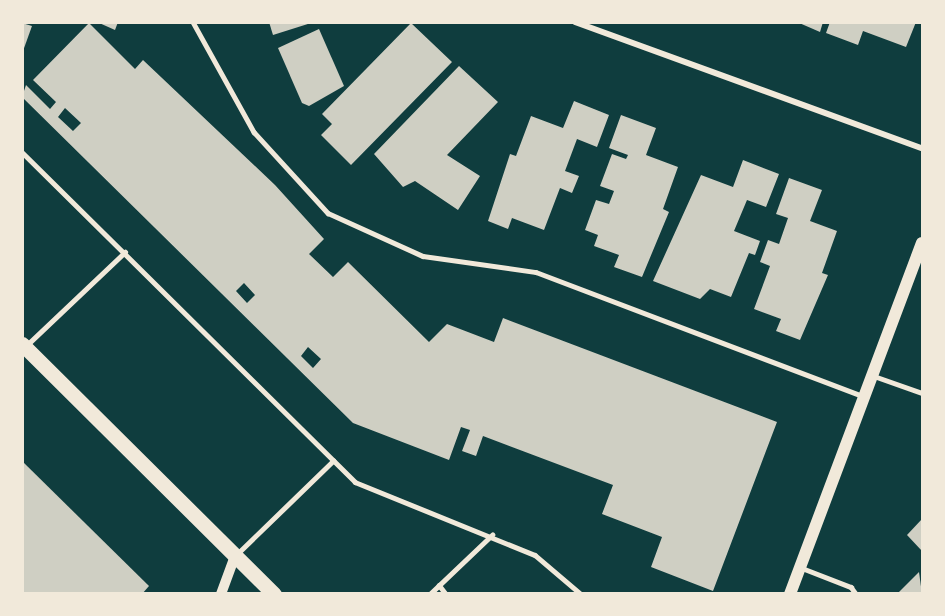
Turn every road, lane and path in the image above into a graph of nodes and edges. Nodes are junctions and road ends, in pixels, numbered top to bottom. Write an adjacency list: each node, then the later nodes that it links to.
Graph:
1 (193, 22): 10 (lane)
2 (575, 22): 3 (street)
3 (922, 148)
4 (22, 152): 6 (lane)
5 (922, 243): 8 (main road)
6 (125, 252): 7 (lane); 11 (lane)
7 (24, 345): 13 (main road)
8 (873, 376): 9 (lane); 10 (main road)
9 (922, 393)
10 (865, 397): 14 (main road)
11 (333, 461): 12 (lane); 13 (lane)
12 (492, 535): 15 (lane); 20 (lane)
13 (236, 556): 16 (street); 17 (main road)
14 (800, 567): 21 (main road); 22 (lane)
15 (439, 585): 18 (lane); 19 (lane)
16 (220, 594)
17 (274, 594)
18 (430, 594)
19 (446, 594)
20 (581, 594)
21 (790, 594)
22 (856, 594)

